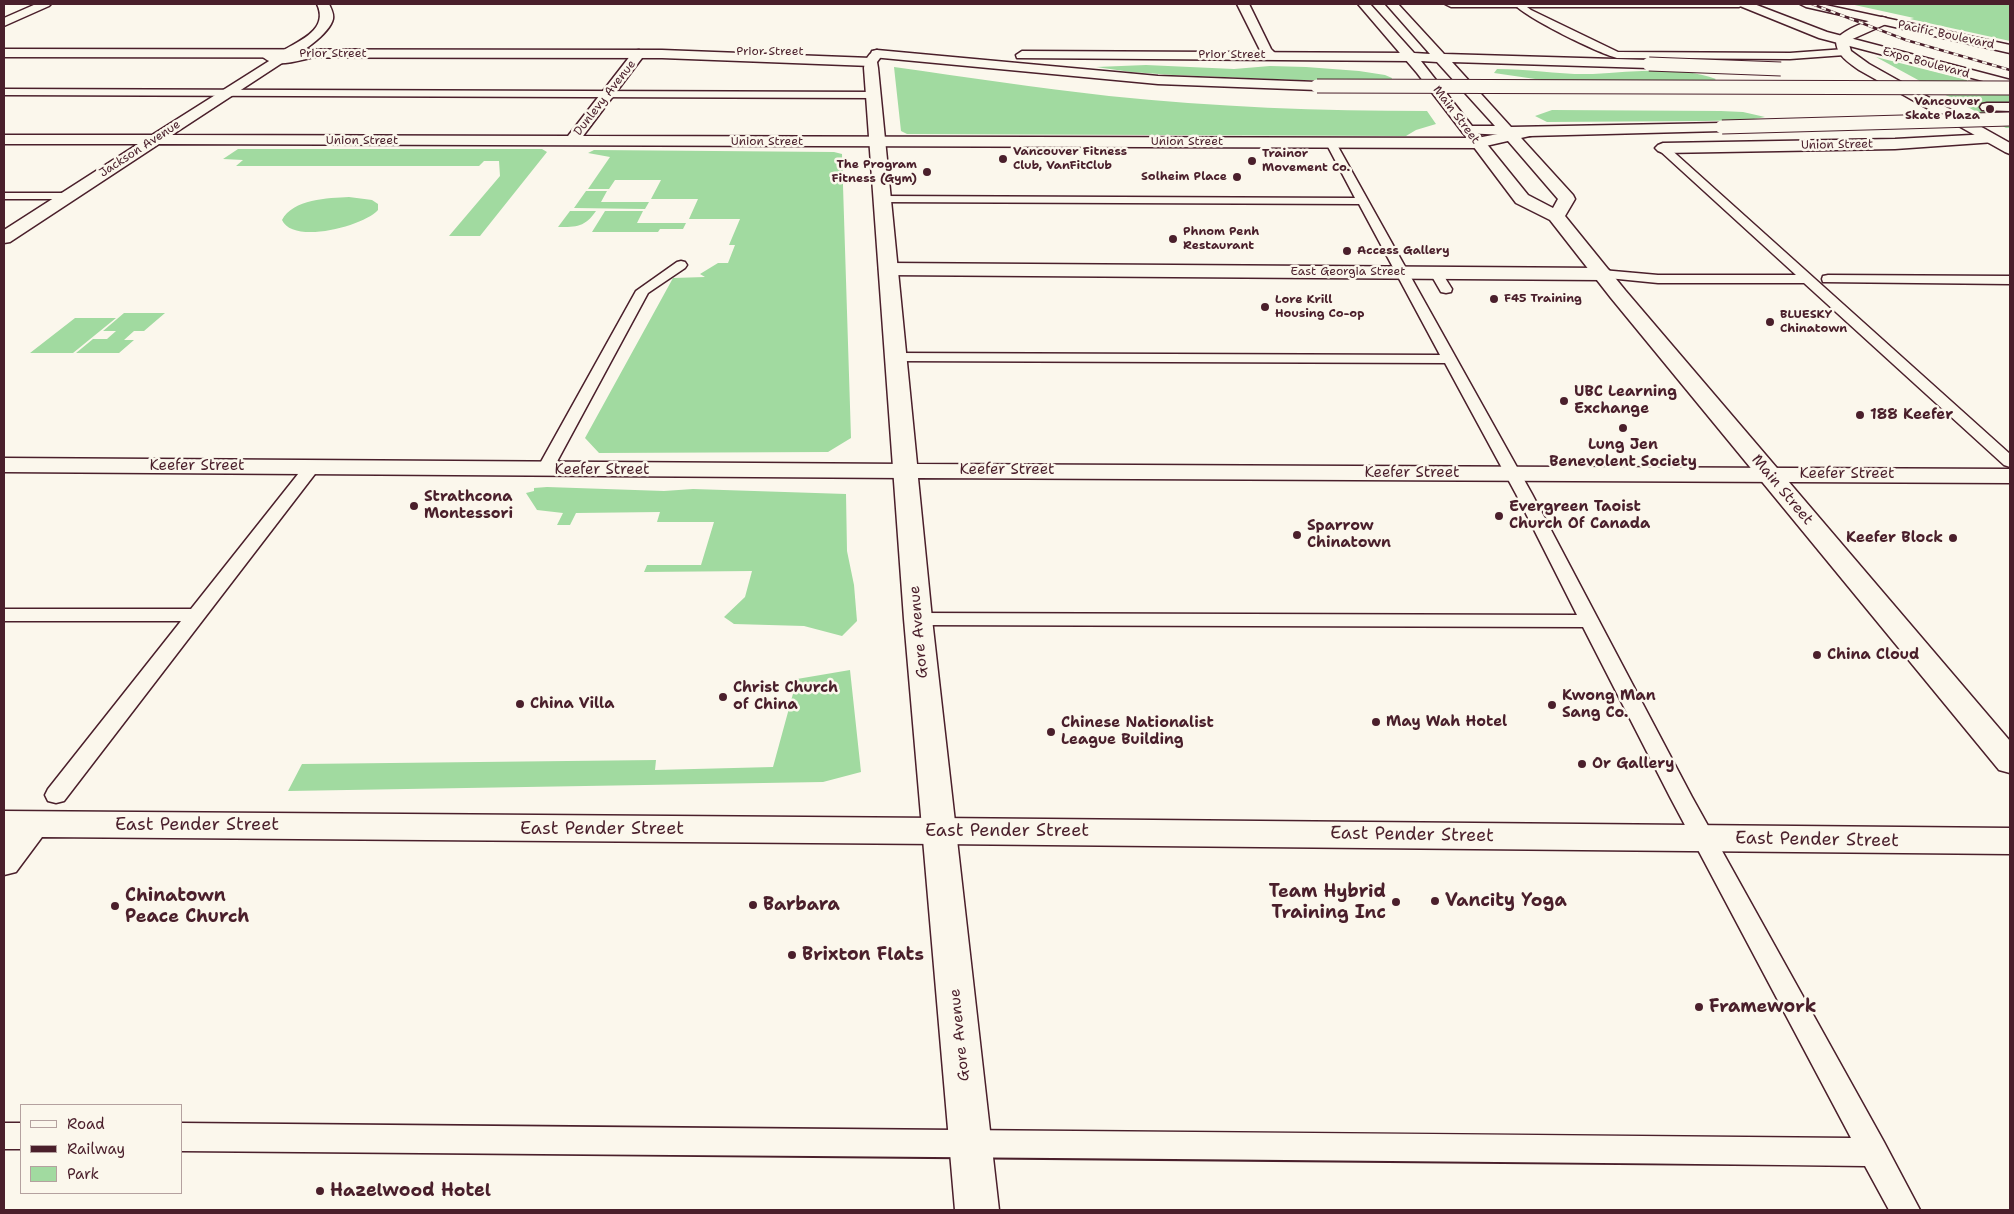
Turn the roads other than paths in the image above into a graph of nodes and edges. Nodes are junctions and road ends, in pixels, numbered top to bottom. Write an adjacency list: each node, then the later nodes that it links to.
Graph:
1 (45, 4): 11 (street)
2 (323, 4): 19 (street, Jackson Avenue)
3 (1243, 4): 18 (street)
4 (1364, 4): 21 (street, Main Street)
5 (1392, 4): 23 (street, Main Street)
6 (1451, 4): 7 (street)
7 (1518, 4): 8 (street); 20 (lane)
8 (1739, 4)
9 (1744, 4): 13 (street, Expo Boulevard)
10 (1806, 4): 12 (street, Pacific Boulevard)
11 (5, 20)
12 (1882, 21): 13 (street); 14 (street, Pacific Boulevard)
13 (1844, 46): 20 (lane); 24 (street); 30 (street, Expo Boulevard)
14 (2010, 49)
15 (4, 53): 19 (street)
16 (639, 54): 19 (street, Prior Street); 22 (street, Prior Street); 34 (street, Dunlevy Avenue)
17 (1022, 55): 18 (street, Prior Street)
18 (1271, 55): 21 (street, Prior Street); 25 (street)
19 (277, 56): 33 (street, Jackson Avenue)
20 (1790, 56): 24 (lane)
21 (1410, 57): 23 (street, Prior Street); 25 (street, Main Street)
22 (874, 58): 29 (street); 31 (street, bridge); 35 (street, Gore Avenue)
23 (1441, 58): 26 (street, Prior Street, bridge); 41 (street, Main Street)
24 (1864, 67): 45 (street)
25 (1422, 70): 42 (street, Main Street)
26 (1794, 70)
27 (1843, 72): 28 (street)
28 (2010, 79)
29 (1054, 84)
30 (2010, 84)
31 (2010, 88)
32 (4, 92): 33 (lane)
33 (225, 94): 34 (lane); 46 (street, Jackson Avenue)
34 (609, 95): 35 (lane); 48 (street, Dunlevy Avenue)
35 (874, 96): 47 (street, Gore Avenue)
36 (1434, 104): 37 (street)
37 (1502, 105)
38 (1907, 107): 39 (street)
39 (2010, 107)
40 (2010, 119): 41 (street, Union Street, bridge)
41 (1509, 134): 42 (street, Union Street); 56 (street, Main Street)
42 (1473, 136): 49 (street, Union Street); 56 (street, Main Street)
43 (2010, 138): 45 (street, Union Street)
44 (4, 139): 46 (street, Union Street)
45 (1990, 139): 50 (street, Union Street); 51 (street)
46 (155, 140): 48 (street, Union Street); 53 (street, Jackson Avenue)
47 (877, 141): 48 (street, Union Street); 49 (street, Union Street); 54 (street, Gore Avenue)
48 (571, 142)
49 (1331, 143): 55 (lane)
50 (1663, 148): 63 (lane)
51 (2010, 149)
52 (4, 196): 53 (lane)
53 (70, 196): 57 (street, Jackson Avenue)
54 (882, 199): 55 (lane); 59 (street, Gore Avenue)
55 (1363, 201): 60 (lane)
56 (1556, 216): 62 (street, Main Street)
57 (4, 238)
58 (681, 265): 72 (lane)
59 (888, 269): 60 (street, East Georgia Street); 67 (street, Gore Avenue)
60 (1403, 273): 61 (street, East Georgia Street); 68 (lane)
61 (1436, 273): 62 (street, East Georgia Street); 66 (lane)
62 (1602, 274): 63 (lane, East Georgia Street); 75 (street, Main Street)
63 (1808, 279): 69 (lane)
64 (1828, 280): 65 (lane)
65 (2010, 280)
66 (1446, 289)
67 (896, 357): 68 (lane); 73 (street, Gore Avenue)
68 (1449, 359): 74 (lane)
69 (2010, 462)
70 (4, 465): 71 (street, Keefer Street)
71 (312, 467): 72 (street, Keefer Street); 78 (lane)
72 (546, 469): 73 (street, Keefer Street)
73 (905, 471): 74 (street, Keefer Street); 79 (street, Gore Avenue)
74 (1512, 473): 75 (street, Keefer Street); 80 (lane)
75 (1770, 474): 76 (street, Keefer Street); 81 (street, Main Street)
76 (2010, 476)
77 (4, 615): 78 (lane)
78 (196, 615): 82 (lane)
79 (918, 619): 80 (lane); 84 (street, Gore Avenue)
80 (1591, 621): 85 (lane)
81 (2010, 762)
82 (56, 795)
83 (18, 825): 84 (street, East Pender Street); 87 (street)
84 (939, 831): 85 (street, East Pender Street); 91 (street, Gore Avenue)
85 (1704, 838): 86 (street, East Pender Street); 92 (lane)
86 (2010, 841)
87 (4, 862)
88 (4, 1136): 89 (lane)
89 (20, 1136)
90 (182, 1137): 91 (lane)
91 (971, 1143): 92 (lane); 93 (street, Gore Avenue)
92 (1874, 1152): 94 (lane)
93 (977, 1210)
94 (1905, 1210)

